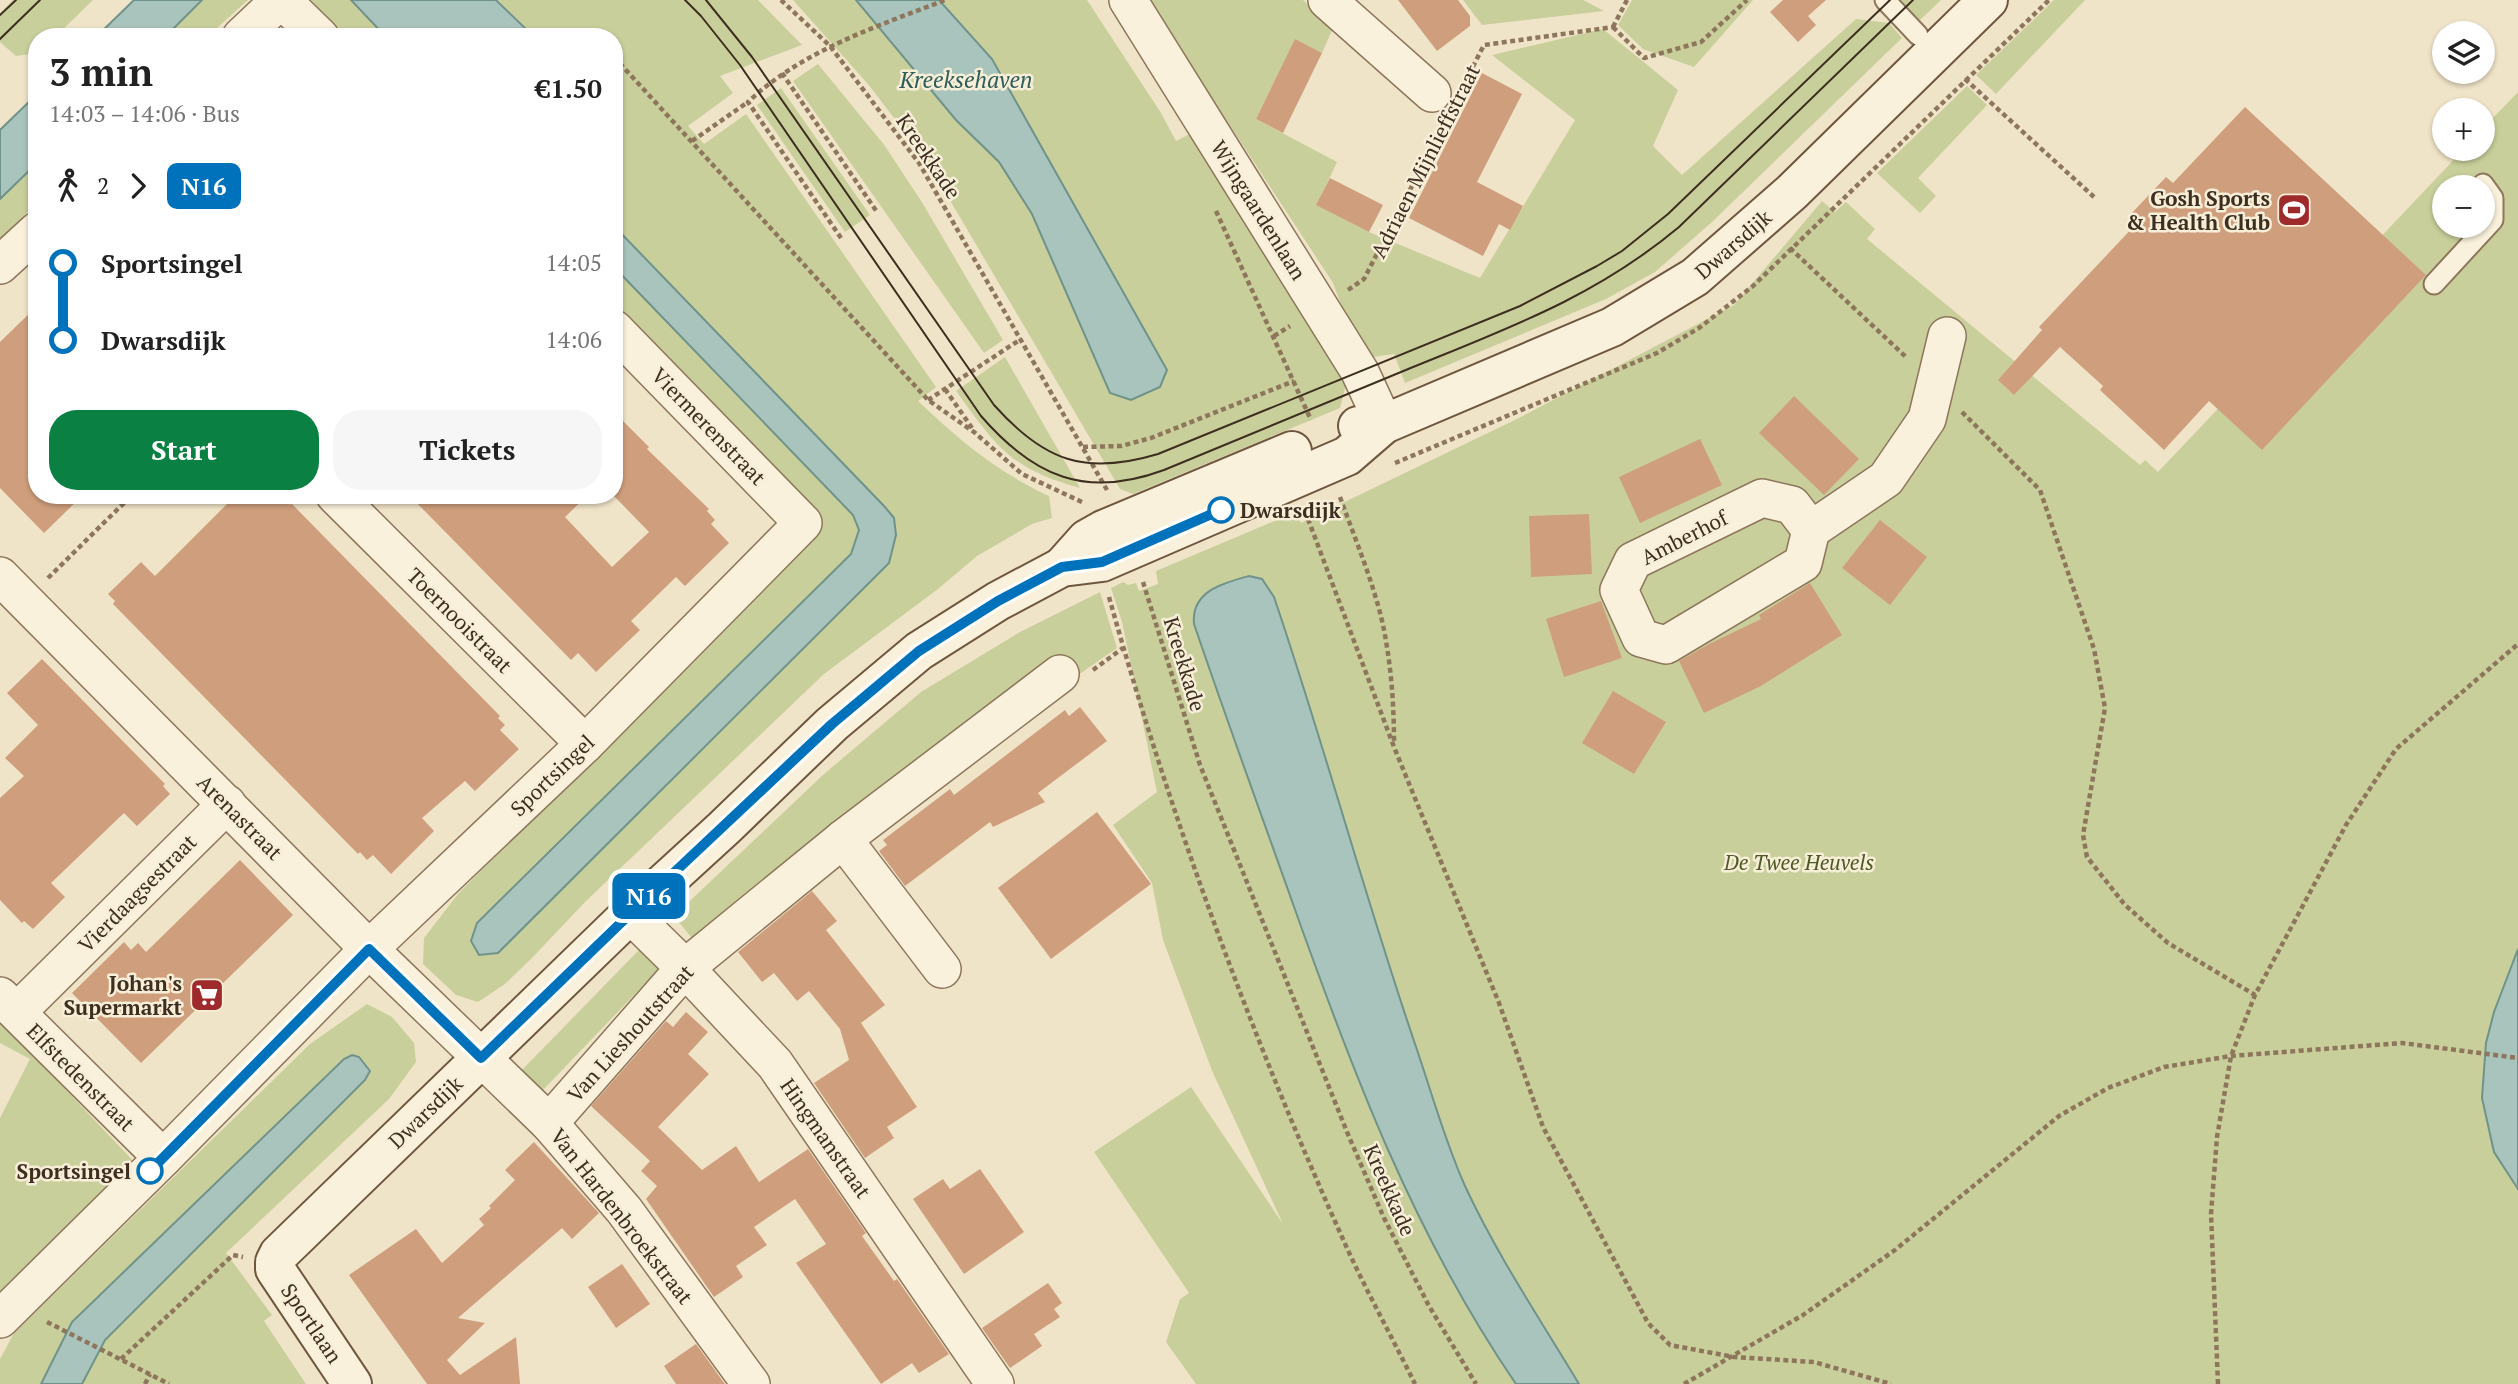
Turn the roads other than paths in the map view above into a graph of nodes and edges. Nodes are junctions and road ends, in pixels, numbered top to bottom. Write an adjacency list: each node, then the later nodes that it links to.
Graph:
1 (281, 0): 6 (street); 7 (street)
2 (1128, 0): 16 (street, Wijngaardenlaan)
3 (1327, 0): 9 (street, Adriaen Mijnlieffstraat)
4 (1885, 0): 8 (lane)
5 (1988, 0): 8 (street, Dwarsdijk)
6 (251, 28)
7 (311, 28)
8 (1927, 43): 16 (street, Dwarsdijk)
9 (1447, 100)
10 (2476, 238): 13 (lane)
11 (28, 239): 12 (street)
12 (0, 265)
13 (2434, 284)
14 (1947, 336): 19 (street)
15 (623, 338): 18 (street, Viermerenstraat)
16 (1384, 424): 25 (street, Dwarsdijk)
17 (344, 504): 22 (street, Toernooistraat)
18 (803, 523): 22 (street, Sportsingel)
19 (1811, 530): 19 (street, Amberhof)
20 (12, 589): 23 (street, Arenastraat)
21 (1060, 674): 24 (street, Van Lieshoutstraat)
22 (585, 744): 26 (street, Sportsingel)
23 (227, 804): 26 (street, Arenastraat); 29 (street, Vierdaagsestraat)
24 (843, 839): 27 (street, Van Lieshoutstraat); 28 (street)
25 (630, 914): 27 (street, Hingmanstraat); 30 (street, Dwarsdijk)
26 (369, 949): 30 (street, Arenastraat); 32 (street, Sportsingel)
27 (685, 968): 31 (street, Van Lieshoutstraat); 37 (street, Hingmanstraat)
28 (942, 970)
29 (8, 1004): 32 (street, Elfstedenstraat)
30 (481, 1058): 31 (street, Van Hardenbroekstraat); 33 (street, Dwarsdijk)
31 (549, 1123): 36 (street, Van Hardenbroekstraat)
32 (163, 1158): 34 (street, Sportsingel)
33 (275, 1262): 35 (street, Sportlaan)
34 (0, 1319)
35 (352, 1384)
36 (751, 1384)
37 (995, 1384)

